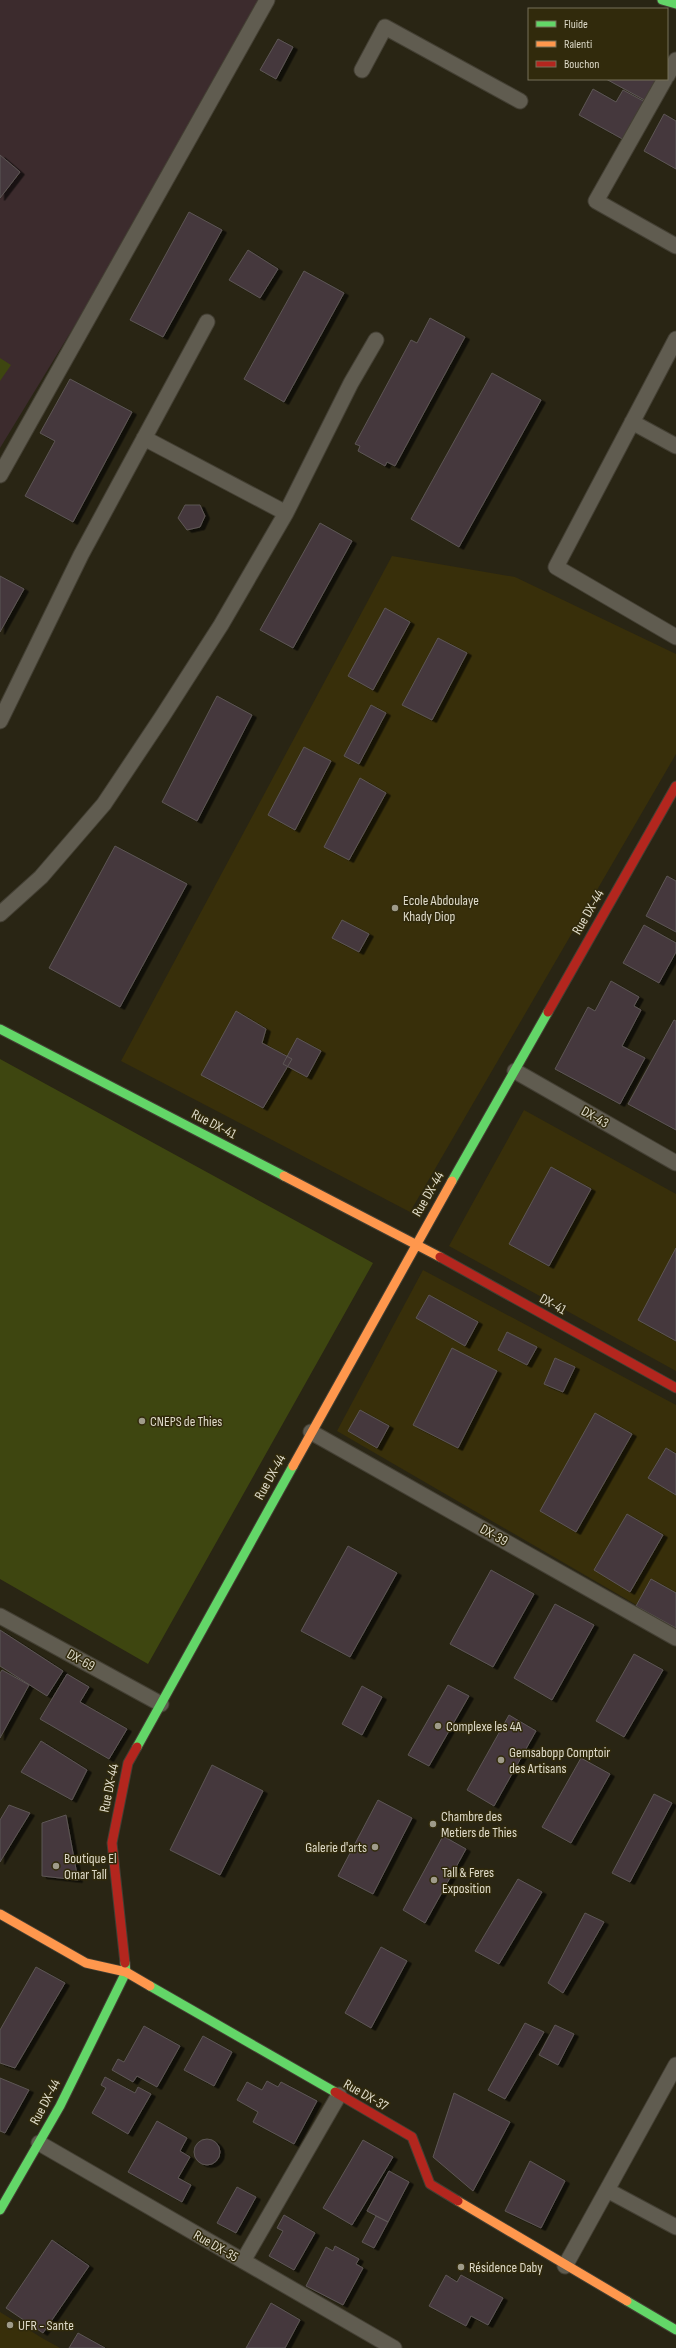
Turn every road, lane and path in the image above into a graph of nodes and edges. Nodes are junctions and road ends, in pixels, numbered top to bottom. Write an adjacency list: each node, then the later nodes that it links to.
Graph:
1 (267, 0): 16 (street)
2 (662, 0): 3 (street)
3 (676, 4)
4 (676, 60): 6 (street)
5 (362, 70): 8 (street)
6 (668, 74)
7 (664, 80): 9 (street)
8 (520, 101)
9 (676, 246)
10 (207, 322): 14 (street)
11 (676, 339): 13 (street)
12 (376, 340): 17 (street)
13 (632, 422): 15 (street); 18 (street)
14 (144, 438): 17 (street); 19 (street)
15 (676, 446)
16 (0, 475)
17 (286, 513): 21 (street)
18 (676, 637)
19 (0, 721)
20 (676, 786): 23 (street, Rue DX-44)
21 (0, 914)
22 (0, 1029): 25 (street, Rue DX-41)
23 (514, 1071): 24 (street, DX-43); 25 (street, Rue DX-44)
24 (676, 1163)
25 (416, 1244): 26 (street, DX-41); 27 (street, Rue DX-44)
26 (676, 1388)
27 (311, 1432): 29 (street, DX-39); 30 (street, Rue DX-44)
28 (0, 1616): 30 (street, DX-69)
29 (676, 1638)
30 (161, 1704): 32 (street, Rue DX-44)
31 (0, 1914): 32 (street, Rue DX-37)
32 (126, 1972): 34 (street, Rue DX-37); 35 (street, Rue DX-44)
33 (676, 2065): 36 (street)
34 (339, 2095): 39 (street); 40 (street, Rue DX-37)
35 (39, 2143): 37 (street, Rue DX-44); 39 (street, Rue DX-35)
36 (607, 2190): 38 (street); 40 (street)
37 (0, 2210)
38 (676, 2227)
39 (243, 2261): 42 (street, Rue DX-35)
40 (565, 2266): 41 (street, Rue DX-37)
41 (676, 2330)
42 (394, 2348)

